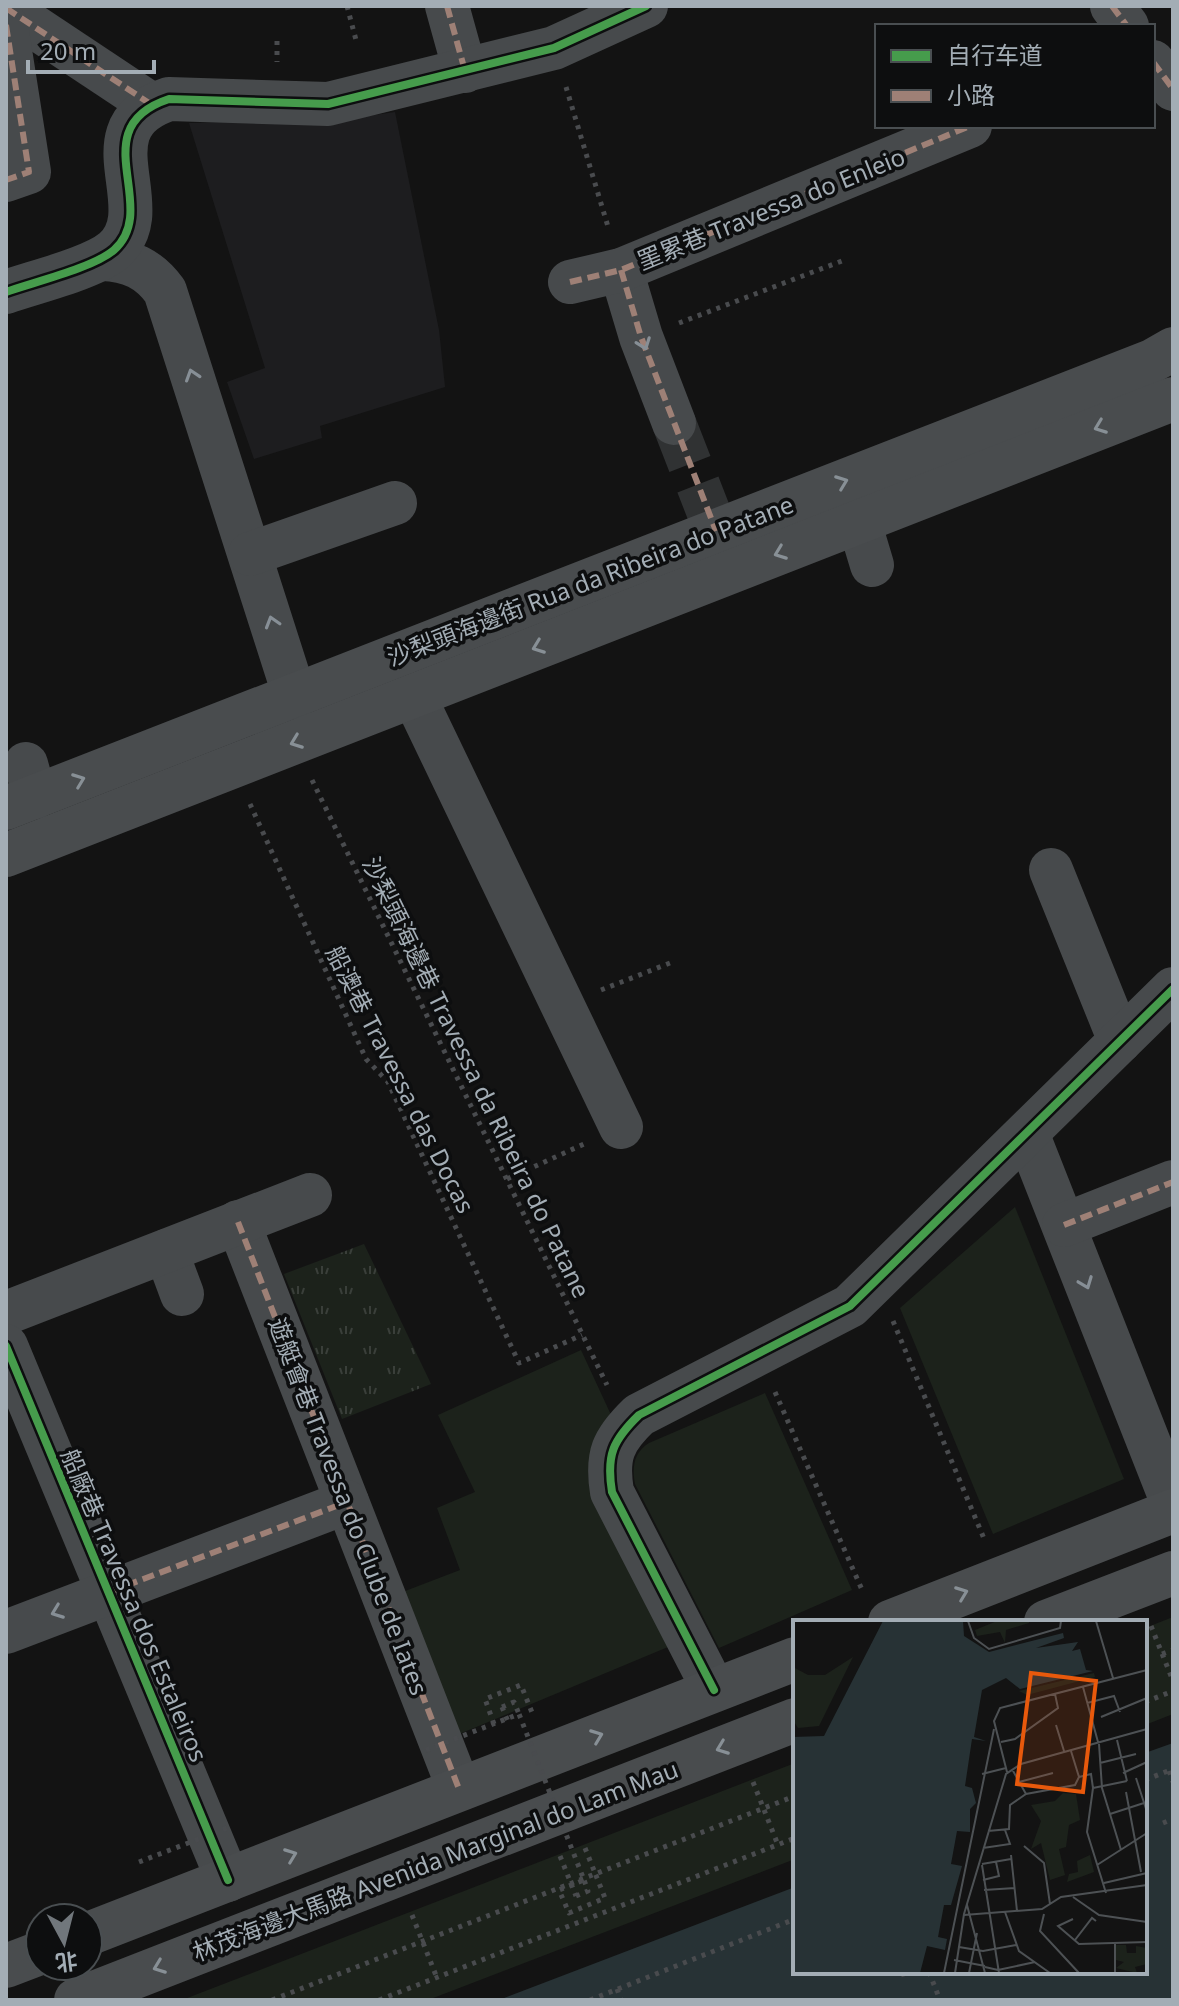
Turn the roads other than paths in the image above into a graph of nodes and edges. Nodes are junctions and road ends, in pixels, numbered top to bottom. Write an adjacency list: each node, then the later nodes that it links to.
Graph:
1 (447, 6): 7 (street)
2 (646, 6): 7 (street)
3 (1112, 6): 5 (street)
4 (6, 8): 8 (street)
5 (1126, 24)
6 (6, 25): 10 (street)
7 (465, 71): 8 (street)
8 (144, 111): 11 (street)
9 (965, 128): 12 (street, 罣累巷 Travessa do Enleio)
10 (6, 180)
11 (102, 259): 14 (street); 19 (street, one-way to 11)
12 (621, 270): 13 (street, 罣累巷 Travessa do Enleio); 17 (street, one-way to 17)
13 (570, 282)
14 (6, 292)
15 (1173, 349): 21 (main road, 沙梨頭海邊街 Rua da Ribeira do Patane, one-way to 15)
16 (1173, 399): 20 (main road, 沙梨頭海邊街 Rua da Ribeira do Patane, one-way to 20)
17 (674, 423)
18 (395, 503): 19 (street)
19 (250, 554): 21 (street, one-way to 19)
20 (414, 696): 23 (main road, 沙梨頭海邊街 Rua da Ribeira do Patane, one-way to 23); 27 (street, 沙梨頭海邊街 Rua da Ribeira do Patane)
21 (295, 697): 22 (main road, 沙梨頭海邊街 Rua da Ribeira do Patane, one-way to 21)
22 (23, 790)
23 (6, 855)
24 (1051, 870): 26 (street)
25 (1173, 989): 26 (street)
26 (1120, 1041): 28 (street)
27 (621, 1127)
28 (1027, 1133): 32 (street); 46 (street)
29 (1173, 1182): 32 (street)
30 (310, 1195): 31 (street)
31 (238, 1222): 33 (street); 37 (street, 遊艇會巷 Travessa do Clube de Iates)
32 (1064, 1225): 38 (street, one-way to 38)
33 (166, 1251): 34 (street); 35 (street)
34 (182, 1294)
35 (6, 1313)
36 (6, 1346): 41 (street, 船廠巷 Travessa dos Estaleiros)
37 (347, 1502): 41 (street); 48 (street, 遊艇會巷 Travessa do Clube de Iates)
38 (1173, 1504)
39 (1173, 1511): 42 (main road, one-way to 39)
40 (1173, 1573): 43 (main road)
41 (109, 1592): 44 (street, one-way to 44); 50 (street, 船廠巷 Travessa dos Estaleiros)
42 (877, 1608)
43 (1051, 1620)
44 (6, 1632)
45 (793, 1660): 46 (main road)
46 (714, 1690): 48 (main road, one-way to 46)
47 (793, 1721): 49 (main road, 林茂海邊大馬路 Avenida Marginal do Lam Mau, one-way to 49)
48 (445, 1795): 49 (main road); 50 (main road, one-way to 48)
49 (453, 1854): 52 (main road, 林茂海邊大馬路 Avenida Marginal do Lam Mau, one-way to 52)
50 (228, 1880): 51 (main road)
51 (104, 1928)
52 (76, 2000)

